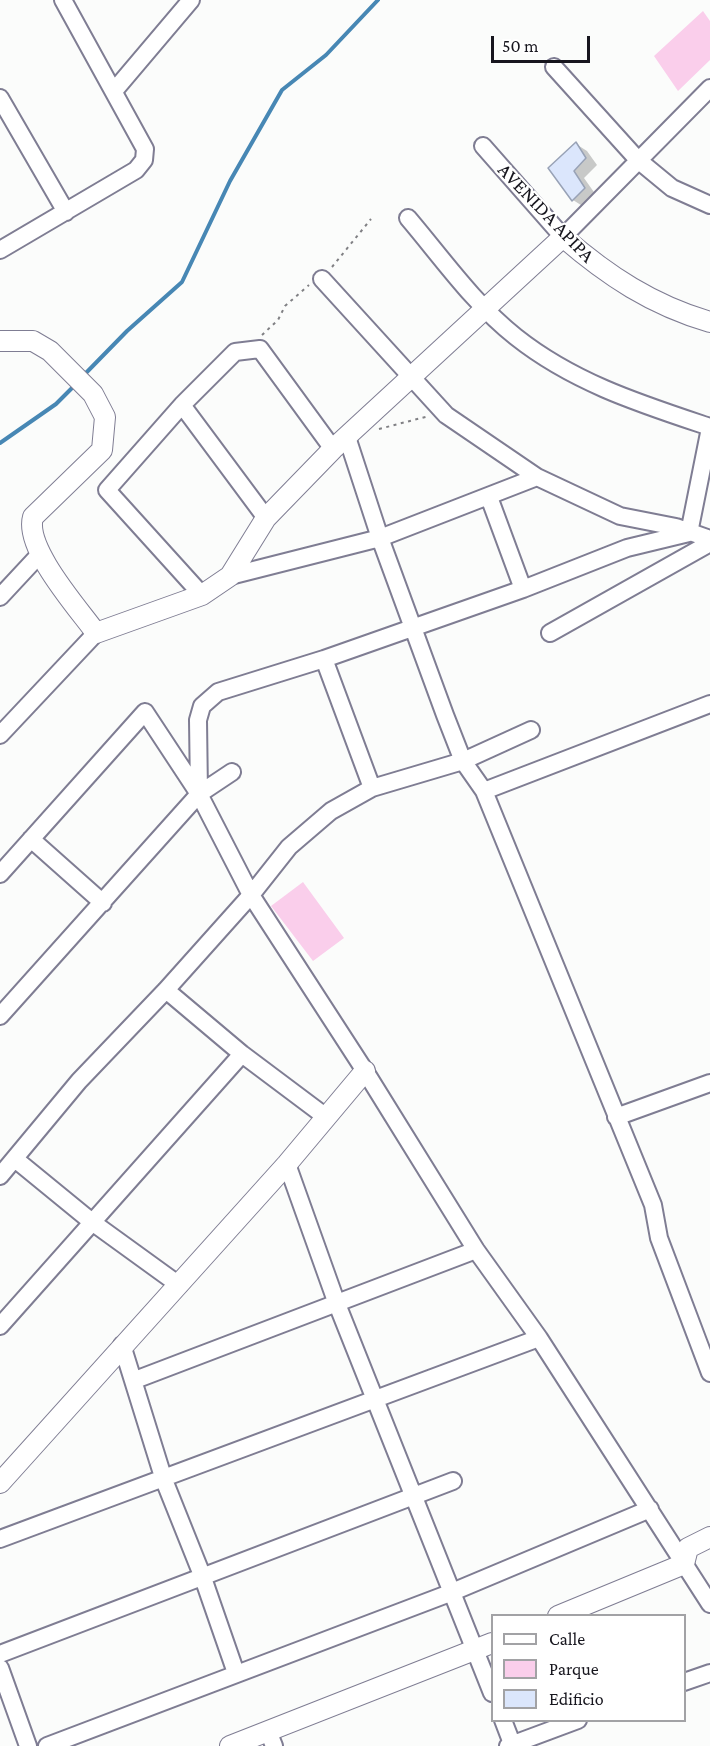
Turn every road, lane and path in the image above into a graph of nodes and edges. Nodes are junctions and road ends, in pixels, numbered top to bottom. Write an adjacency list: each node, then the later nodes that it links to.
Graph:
1 (63, 0): 5 (street)
2 (191, 0): 5 (street)
3 (554, 67): 8 (street)
4 (710, 88): 8 (street)
5 (114, 92): 10 (street)
6 (0, 98): 10 (street)
7 (483, 146): 12 (street, AVENIDA APIPA)
8 (638, 160): 9 (street); 12 (street)
9 (710, 205)
10 (66, 212): 13 (street)
11 (408, 218): 15 (street)
12 (563, 237): 15 (street); 16 (street, AVENIDA APIPA)
13 (0, 250)
14 (322, 279): 18 (street)
15 (485, 309): 18 (street); 21 (street)
16 (710, 321)
17 (0, 341): 29 (street)
18 (410, 377): 20 (street); 22 (street)
19 (182, 405): 22 (street); 25 (street); 32 (street)
20 (443, 412): 22 (path); 23 (street)
21 (710, 428): 26 (street)
22 (340, 443): 25 (street); 27 (street)
23 (537, 477): 24 (street); 26 (street)
24 (489, 497): 27 (street); 31 (street)
25 (266, 518): 30 (street)
26 (690, 533): 28 (street); 31 (street)
27 (380, 538): 30 (street); 34 (street)
28 (710, 541): 36 (street)
29 (40, 554): 33 (street); 35 (street)
30 (230, 576): 32 (street)
31 (523, 589): 34 (street)
32 (201, 595): 35 (street)
33 (0, 597)
34 (412, 628): 37 (street); 41 (street)
35 (96, 633): 40 (street)
36 (550, 633)
37 (324, 659): 43 (street); 45 (street)
38 (710, 704): 44 (street)
39 (531, 730): 41 (street)
40 (0, 735)
41 (463, 760): 43 (street); 44 (street)
42 (232, 772): 45 (street)
43 (372, 788): 48 (street)
44 (484, 791): 56 (street)
45 (199, 794): 46 (street); 48 (street); 49 (street)
46 (31, 839): 47 (street); 49 (street)
47 (0, 874)
48 (251, 895): 50 (street); 53 (street)
49 (103, 903): 51 (street)
50 (166, 990): 52 (street); 57 (street)
51 (0, 1016)
52 (242, 1054): 55 (street); 60 (street)
53 (365, 1071): 55 (street); 61 (street)
54 (710, 1083): 56 (street)
55 (326, 1117): 58 (street)
56 (616, 1117): 67 (street)
57 (15, 1159): 59 (street); 60 (street)
58 (287, 1164): 62 (street); 63 (street)
59 (0, 1176)
60 (92, 1222): 62 (street); 64 (street)
61 (476, 1250): 63 (street); 65 (street)
62 (179, 1285): 66 (street)
63 (337, 1304): 68 (street); 69 (street)
64 (0, 1326)
65 (539, 1338): 69 (street); 74 (street)
66 (122, 1345): 68 (street); 72 (street)
67 (710, 1373)
68 (135, 1380): 70 (street)
69 (376, 1399): 70 (street); 73 (street)
70 (164, 1480): 76 (street); 78 (street)
71 (453, 1481): 73 (street)
72 (0, 1483)
73 (414, 1496): 78 (street); 79 (street)
74 (650, 1509): 77 (street); 79 (street)
75 (710, 1537): 77 (street)
76 (0, 1539)
77 (684, 1564): 80 (street); 81 (street)
78 (202, 1575): 83 (street); 85 (street)
79 (450, 1593): 82 (street); 85 (street)
80 (710, 1604)
81 (563, 1614)
82 (484, 1646): 88 (street); 91 (street)
83 (0, 1654)
84 (0, 1668): 93 (street)
85 (236, 1673): 94 (street)
86 (710, 1673): 87 (street)
87 (686, 1681)
88 (491, 1688)
89 (504, 1722): 92 (street)
90 (573, 1722): 92 (street)
91 (271, 1738): 95 (street)
92 (511, 1745)
93 (28, 1746)
94 (47, 1746)
95 (230, 1746)

